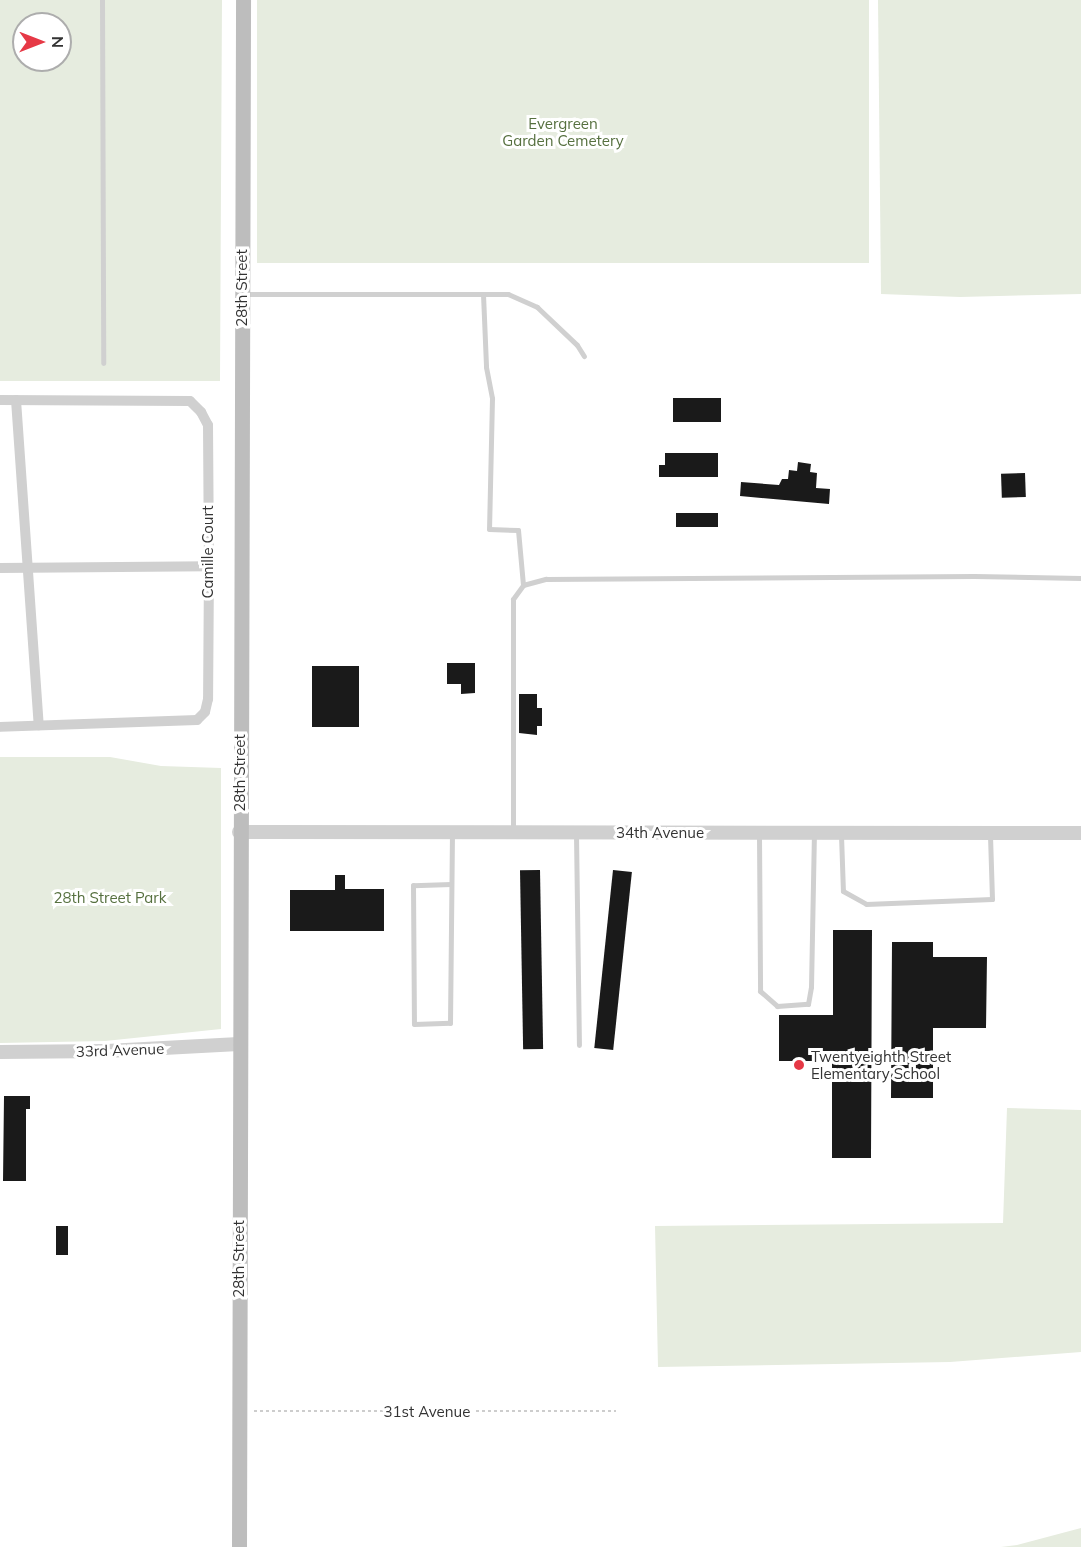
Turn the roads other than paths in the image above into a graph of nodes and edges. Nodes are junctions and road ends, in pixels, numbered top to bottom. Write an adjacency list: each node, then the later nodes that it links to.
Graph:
1 (102, 0): 6 (lane)
2 (243, 0): 3 (main road, 28th Street)
3 (242, 294): 4 (lane); 16 (main road, 28th Street)
4 (483, 294): 5 (lane); 13 (lane)
5 (584, 356)
6 (103, 363)
7 (0, 400): 8 (street, Camille Court)
8 (16, 400): 9 (street, Camille Court); 11 (street)
9 (209, 566): 11 (street); 14 (street, Camille Court)
10 (0, 568): 11 (street)
11 (27, 568): 14 (street)
12 (1081, 578): 13 (lane)
13 (523, 585): 18 (lane)
14 (39, 725): 15 (street, Camille Court)
15 (0, 727)
16 (239, 832): 17 (street, 34th Avenue); 26 (main road, 28th Street)
17 (452, 833): 18 (street, 34th Avenue); 25 (lane)
18 (513, 833): 19 (street, 34th Avenue)
19 (576, 833): 20 (street, 34th Avenue); 27 (lane)
20 (759, 833): 21 (street, 34th Avenue); 21 (lane)
21 (814, 833): 22 (street, 34th Avenue)
22 (841, 833): 23 (street, 34th Avenue); 23 (lane)
23 (990, 833): 24 (street, 34th Avenue)
24 (1081, 833)
25 (451, 884): 25 (lane)
26 (239, 1044): 28 (street, 33rd Avenue); 29 (main road, 28th Street)
27 (579, 1045)
28 (0, 1052)
29 (239, 1547)

